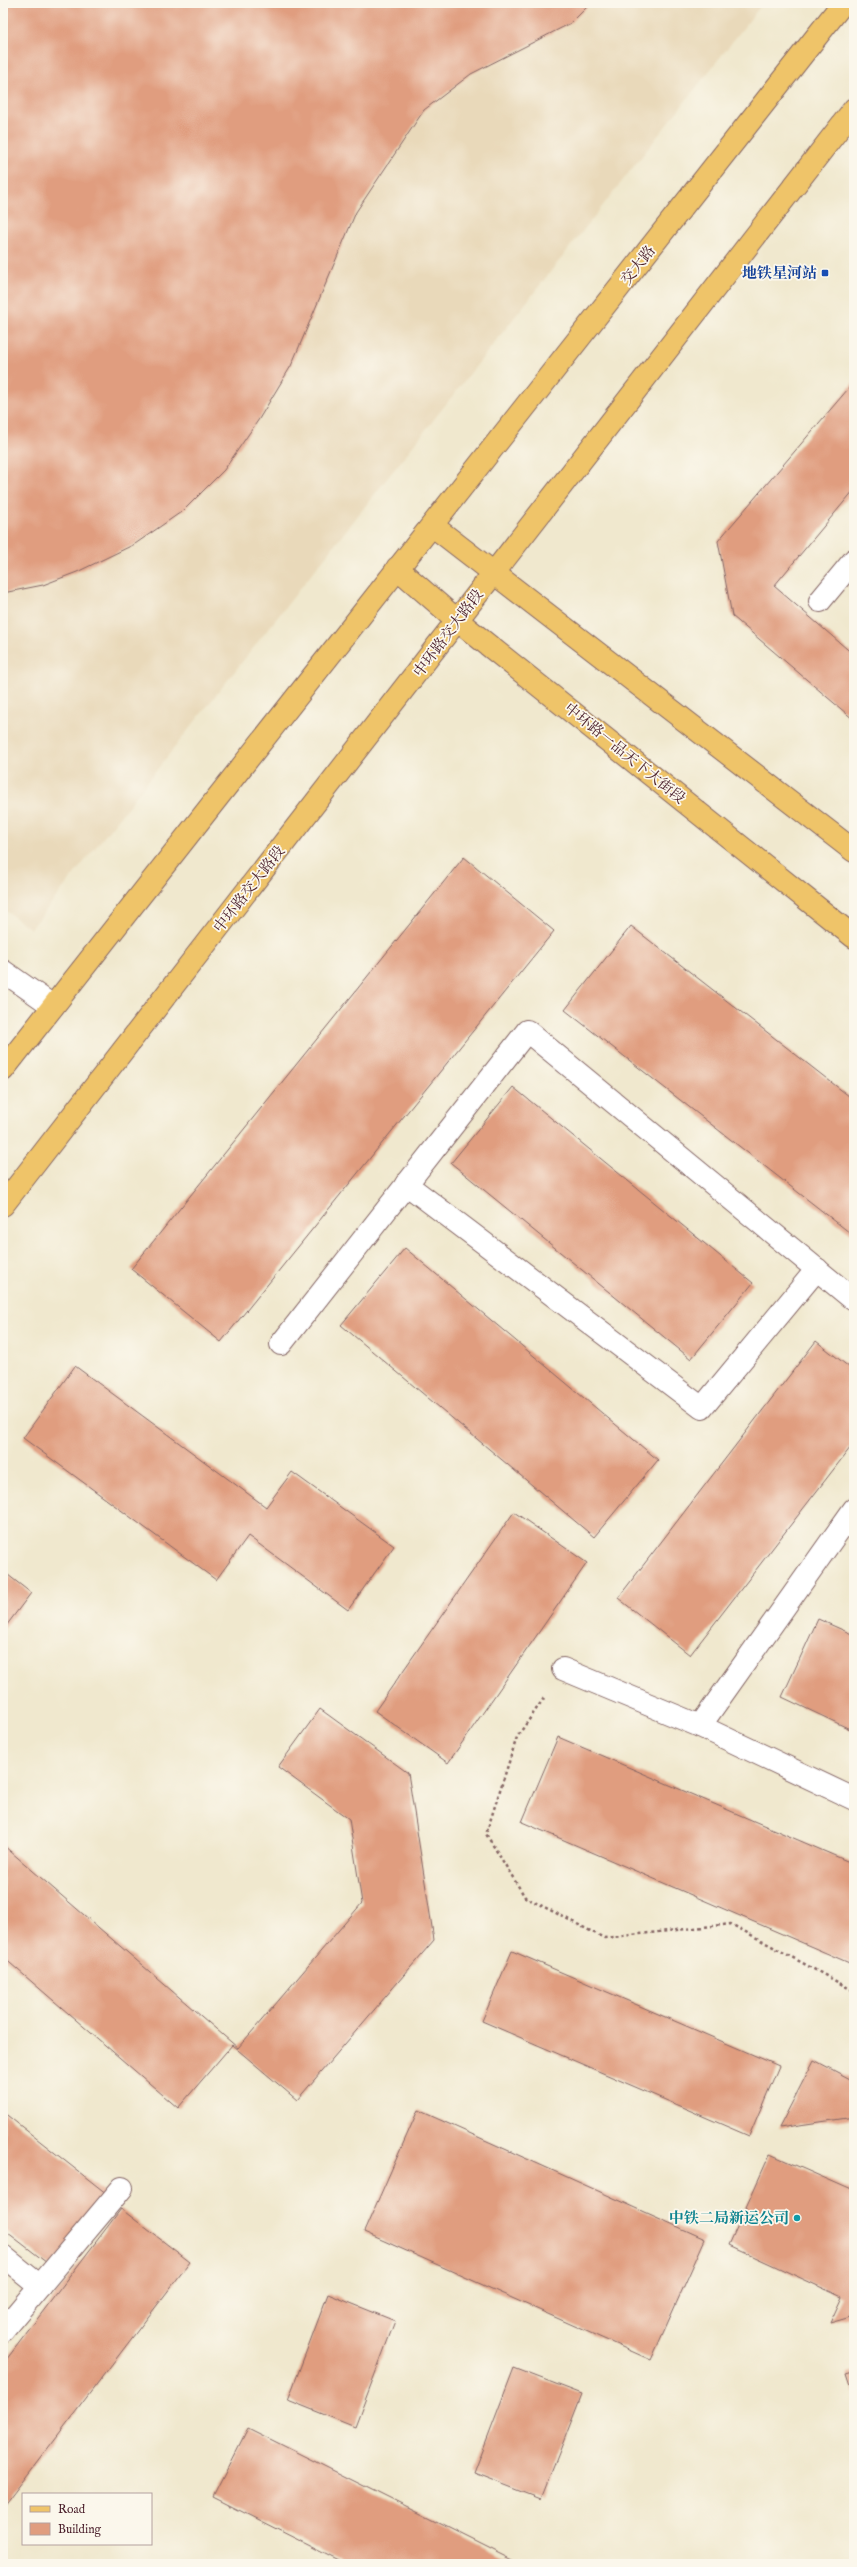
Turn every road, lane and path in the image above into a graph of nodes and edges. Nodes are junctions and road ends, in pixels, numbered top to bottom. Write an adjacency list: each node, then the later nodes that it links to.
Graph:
1 (843, 3): 3 (main road, 交大路)
2 (854, 109): 6 (main road)
3 (433, 526): 5 (main road); 6 (main road)
4 (854, 560): 7 (street)
5 (397, 568): 8 (main road, 中环路一品天下大街段); 12 (main road)
6 (494, 573): 8 (main road, 中环路交大路段); 9 (main road)
7 (820, 601)
8 (458, 620): 10 (main road, 中环路一品天下大街段); 15 (main road, 中环路交大路段)
9 (854, 851)
10 (854, 936)
11 (3, 971): 12 (street)
12 (53, 1006): 13 (main road)
13 (3, 1070)
14 (406, 1184): 16 (street); 16 (street); 18 (street)
15 (3, 1205)
16 (817, 1269): 17 (street)
17 (854, 1300)
18 (281, 1344)
19 (854, 1509): 21 (street)
20 (563, 1669): 21 (street); 23 (path)
21 (700, 1726): 22 (street)
22 (854, 1799)
23 (854, 1991)
24 (122, 2188): 26 (street)
25 (3, 2256): 26 (street)
26 (40, 2286): 27 (street)
27 (3, 2330)

